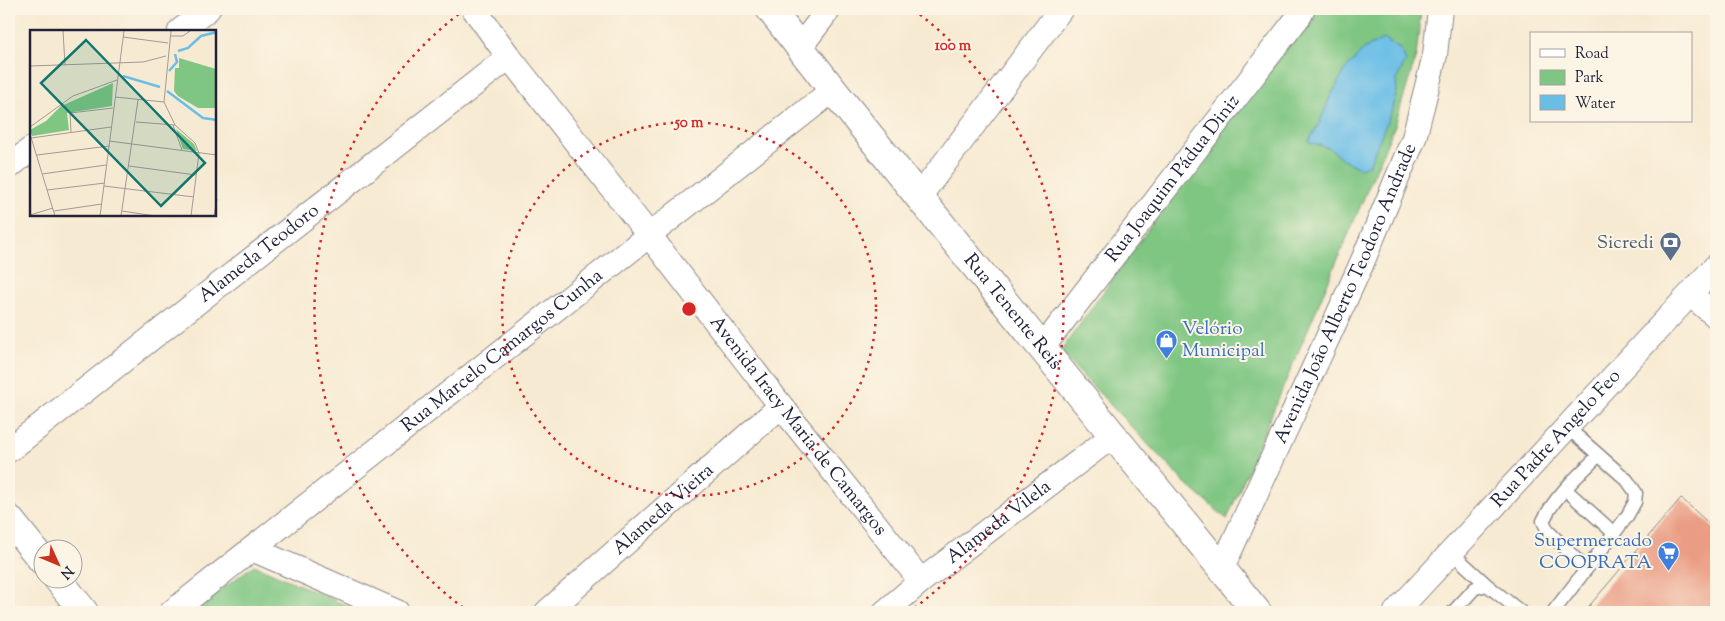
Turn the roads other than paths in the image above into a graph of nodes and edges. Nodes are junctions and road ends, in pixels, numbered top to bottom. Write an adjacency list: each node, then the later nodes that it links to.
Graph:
1 (208, 9): 8 (street)
2 (474, 9): 10 (street, Avenida Iracy Maria de Camargos)
3 (770, 9): 9 (street, Rua Tenente Reis)
4 (828, 9): 9 (street)
5 (1061, 9): 14 (street)
6 (1303, 9): 19 (street, Rua Joaquim Pádua Diniz)
7 (1440, 9): 31 (street, Avenida João Alberto Teodoro Andrade)
8 (181, 30)
9 (800, 47): 11 (street, Rua Tenente Reis)
10 (508, 57): 15 (street, Avenida Iracy Maria de Camargos); 23 (street, Alameda Teodoro)
11 (832, 90): 14 (street, Rua Tenente Reis); 15 (street, Rua Marcelo Camargos Cunha)
12 (30, 150): 13 (street)
13 (9, 167)
14 (918, 197): 19 (street, Rua Tenente Reis)
15 (649, 235): 20 (street, Avenida Iracy Maria de Camargos); 29 (street, Rua Marcelo Camargos Cunha)
16 (1716, 266): 17 (street, Rua Padre Angelo Feo)
17 (1691, 294): 18 (street); 21 (street, Rua Padre Angelo Feo)
18 (1716, 316)
19 (1042, 348): 22 (street, Rua Tenente Reis)
20 (781, 406): 33 (street, Avenida Iracy Maria de Camargos); 39 (street, Alameda Vieira)
21 (1568, 428): 24 (lane); 30 (street, Rua Padre Angelo Feo)
22 (1114, 435): 31 (street, Rua Tenente Reis); 33 (street, Alameda Vilela)
23 (9, 450)
24 (1599, 455): 25 (lane); 27 (lane)
25 (1565, 488): 27 (lane); 32 (lane)
26 (9, 519): 28 (street)
27 (1614, 533): 32 (lane)
28 (32, 548)
29 (252, 549): 37 (street, Rua Marcelo Camargos Cunha); 38 (street)
30 (1452, 553): 34 (lane); 42 (street, Rua Padre Angelo Feo)
31 (1222, 568): 41 (street, Rua Tenente Reis)
32 (1586, 569): 45 (lane)
33 (921, 581): 40 (street, Alameda Vilela)
34 (1487, 584): 43 (lane); 44 (lane)
35 (66, 588): 36 (street)
36 (84, 612)
37 (172, 612)
38 (397, 612)
39 (547, 612)
40 (885, 612)
41 (1258, 612)
42 (1396, 612)
43 (1454, 612)
44 (1521, 612)
45 (1553, 612)

